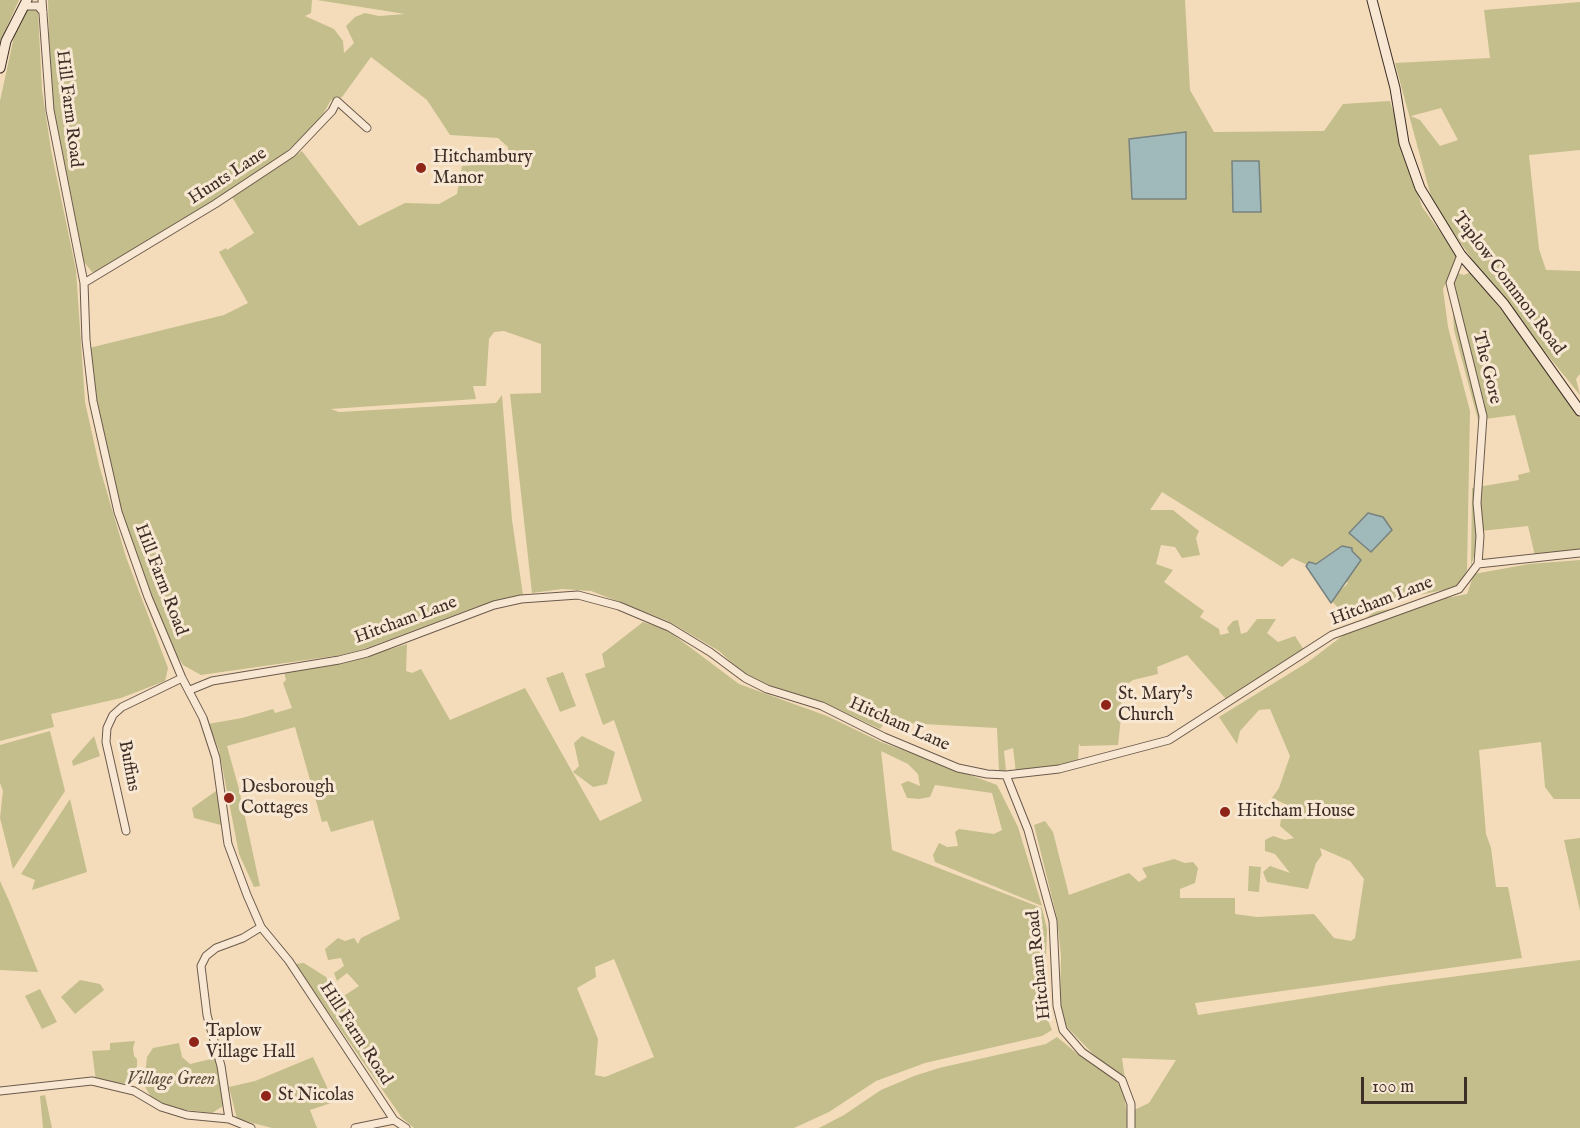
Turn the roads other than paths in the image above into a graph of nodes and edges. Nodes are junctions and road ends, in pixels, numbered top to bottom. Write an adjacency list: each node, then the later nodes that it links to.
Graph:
1 (42, 0): 4 (street, Hill Farm Road)
2 (1372, 0): 7 (street, Taplow Common Road)
3 (26, 3): 4 (street); 5 (street)
4 (43, 12): 8 (street, Hill Farm Road)
5 (0, 68)
6 (367, 128): 8 (street, Hunts Lane)
7 (1461, 255): 9 (street, Taplow Common Road); 11 (street, The Gore)
8 (84, 284): 12 (street, Hill Farm Road)
9 (1580, 411)
10 (1580, 553): 11 (street)
11 (1479, 564): 14 (street, Hitcham Lane)
12 (182, 678): 13 (street, Hill Farm Road); 15 (street, Buffins)
13 (190, 690): 14 (street, Hitcham Lane); 16 (street, Hill Farm Road)
14 (1006, 775): 24 (street, Hitcham Road)
15 (126, 831)
16 (261, 927): 18 (street); 19 (street, Hill Farm Road)
17 (0, 1091): 18 (street)
18 (229, 1119): 21 (street)
19 (394, 1120): 20 (street); 23 (street)
20 (363, 1127): 22 (street)
21 (250, 1128)
22 (355, 1128)
23 (406, 1128)
24 (1131, 1128)

